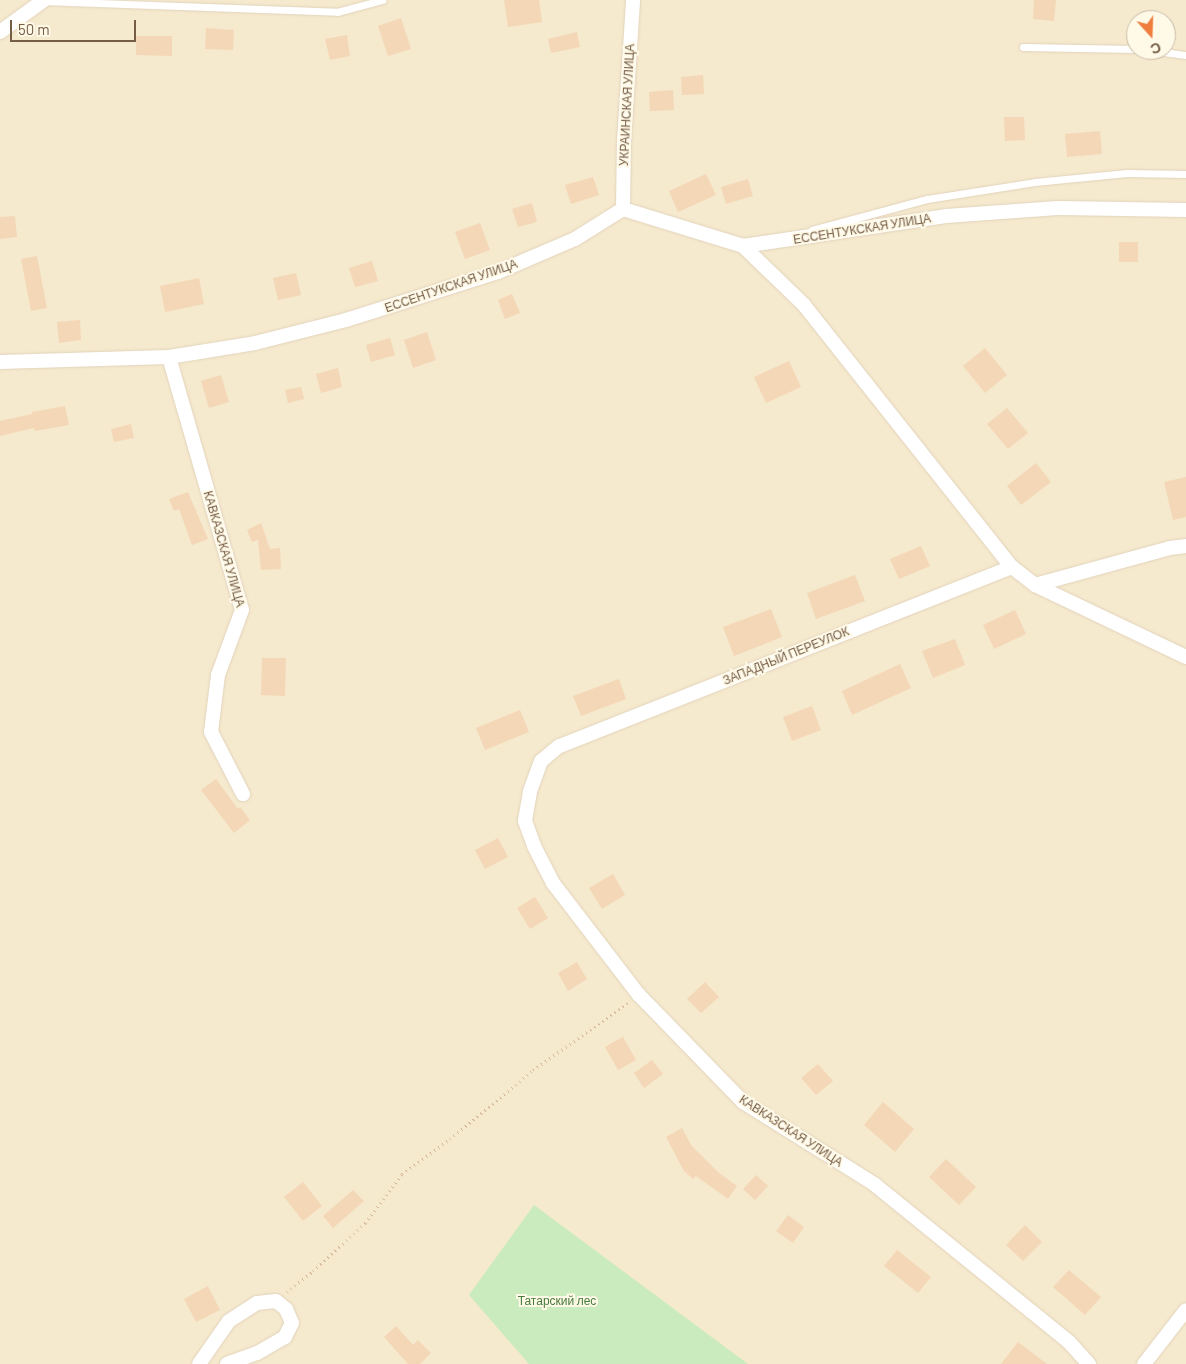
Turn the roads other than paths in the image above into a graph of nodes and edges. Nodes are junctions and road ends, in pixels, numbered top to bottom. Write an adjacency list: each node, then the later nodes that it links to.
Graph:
1 (382, 0): 3 (lane)
2 (633, 0): 8 (street, УКРАИНСКАЯ УЛИЦА)
3 (44, 1): 4 (street)
4 (0, 32)
5 (1023, 47): 6 (lane)
6 (1126, 49)
7 (1186, 174): 10 (lane)
8 (623, 209): 11 (street, ЕССЕНТУКСКАЯ УЛИЦА); 12 (street, ЕССЕНТУКСКАЯ УЛИЦА)
9 (1186, 210): 10 (street, ЕССЕНТУКСКАЯ УЛИЦА)
10 (792, 240): 11 (street, ЕССЕНТУКСКАЯ УЛИЦА)
11 (743, 246): 15 (street)
12 (169, 357): 13 (street, ЕССЕНТУКСКАЯ УЛИЦА); 19 (street, КАВКАЗСКАЯ УЛИЦА)
13 (0, 362)
14 (1186, 546): 16 (street)
15 (1012, 567): 16 (street); 18 (street, ЗАПАДНЫЙ ПЕРЕУЛОК)
16 (1035, 585): 17 (street)
17 (1186, 657)
18 (559, 746): 23 (street, КАВКАЗСКАЯ УЛИЦА)
19 (243, 794)
20 (1186, 1310): 24 (street)
21 (199, 1364): 22 (street)
22 (227, 1364)
23 (1089, 1364)
24 (1144, 1364)

